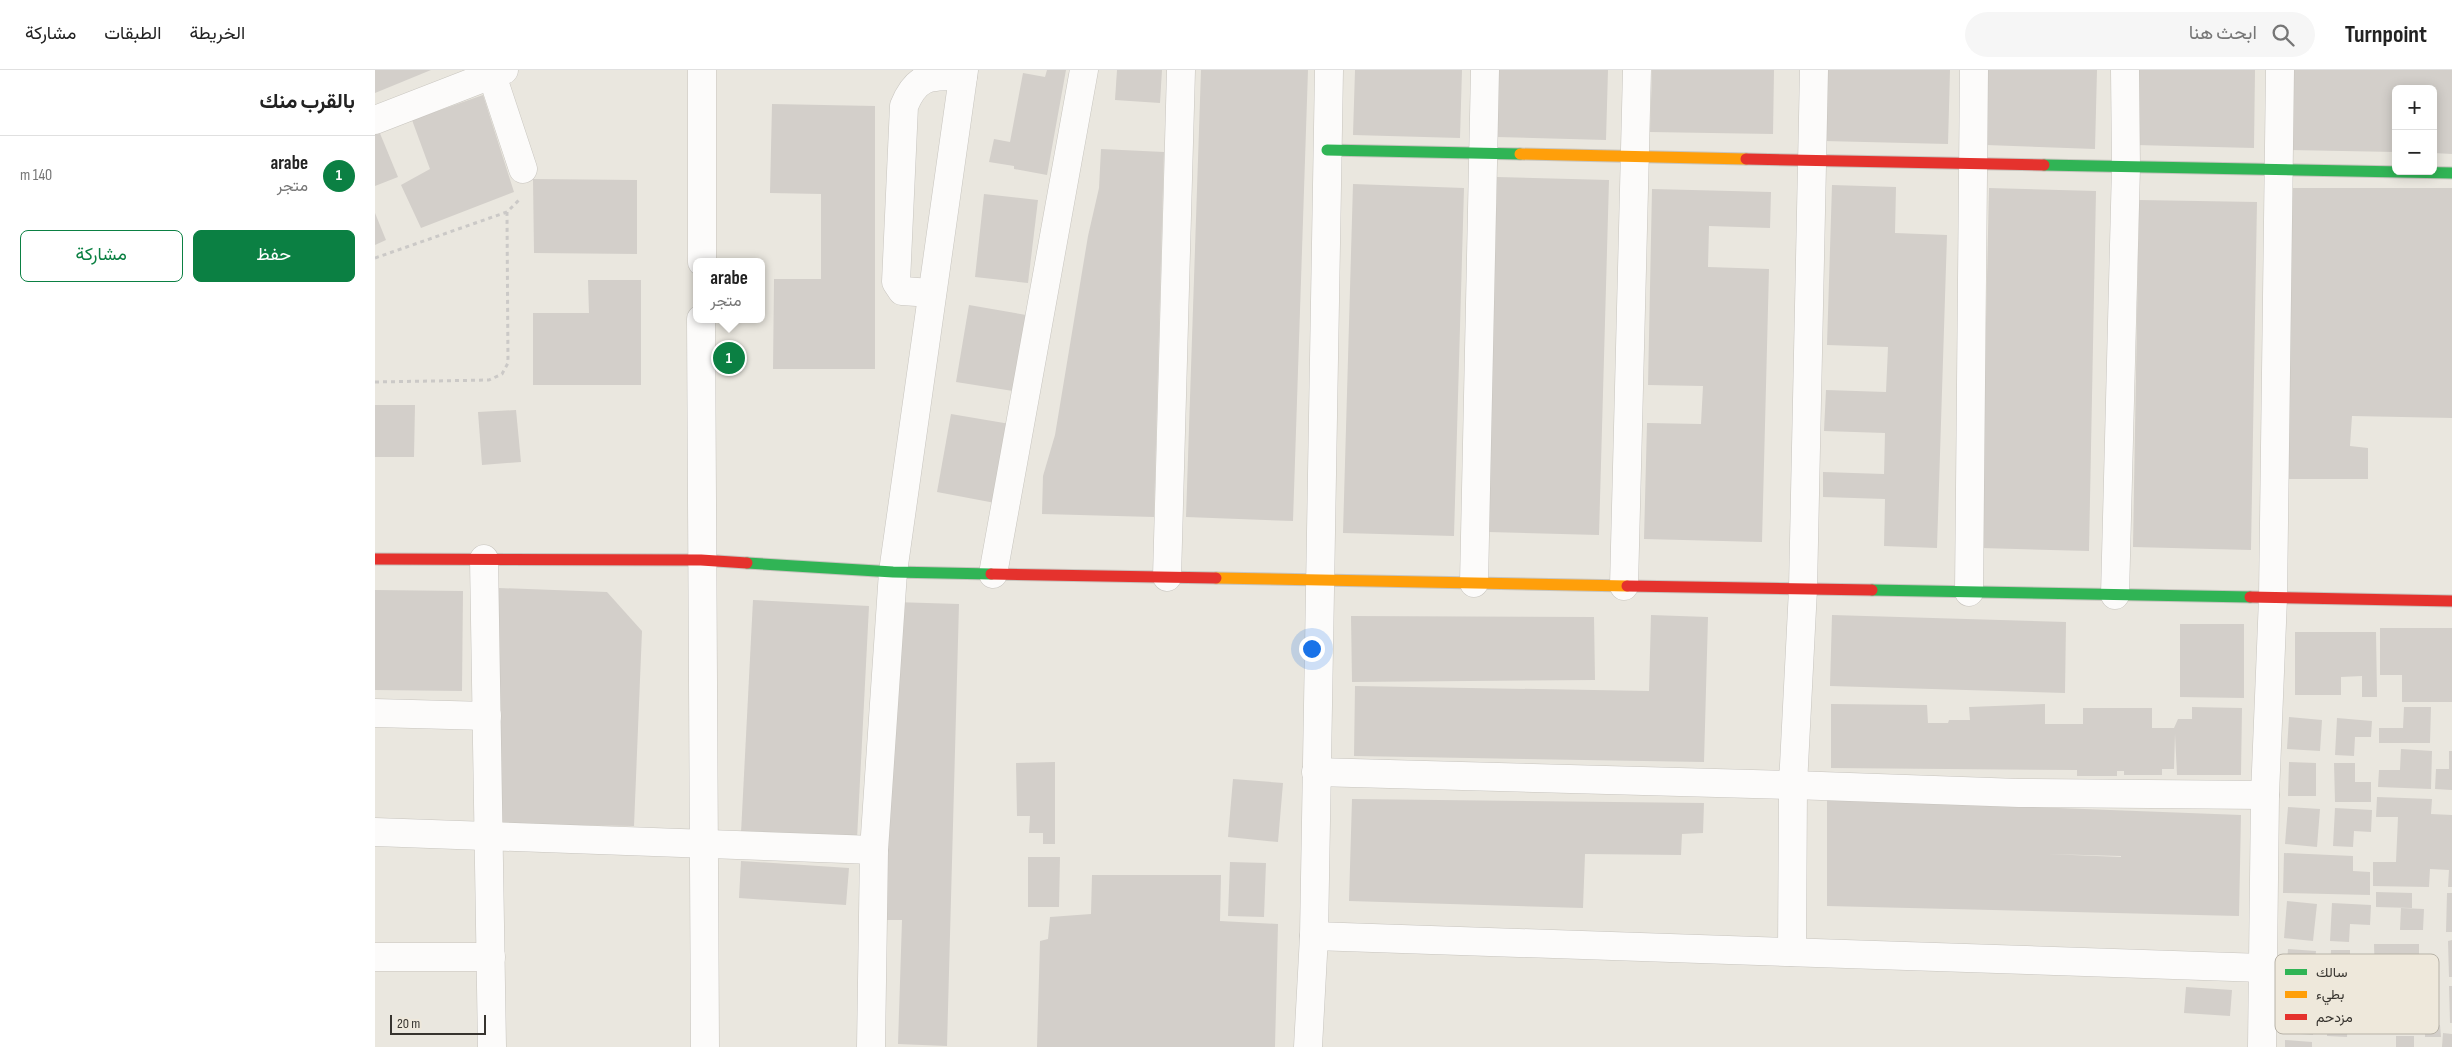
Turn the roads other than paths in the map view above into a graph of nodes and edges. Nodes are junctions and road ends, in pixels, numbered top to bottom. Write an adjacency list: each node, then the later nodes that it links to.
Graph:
1 (702, 70): 23 (street)
2 (1084, 70): 30 (street)
3 (1181, 70): 31 (street)
4 (1329, 70): 14 (street)
5 (1485, 70): 15 (street)
6 (1637, 70): 16 (street)
7 (1814, 70): 17 (street)
8 (1975, 70): 18 (street)
9 (2125, 70): 19 (street)
10 (2280, 70): 21 (street)
11 (499, 72): 13 (street); 20 (street)
12 (963, 73): 24 (street); 24 (street)
13 (375, 120)
14 (1327, 150): 15 (street); 32 (street)
15 (1483, 154): 16 (street); 33 (street)
16 (1635, 156): 17 (street); 34 (street)
17 (1812, 160): 18 (street); 35 (street)
18 (1973, 163): 19 (street); 36 (street)
19 (2126, 166): 21 (street); 37 (street)
20 (523, 169)
21 (2279, 170): 22 (street); 38 (street)
22 (2452, 173)
23 (702, 258)
24 (932, 293): 29 (street)
25 (701, 323): 28 (street)
26 (484, 558): 27 (street); 28 (street); 41 (street)
27 (375, 559)
28 (701, 560): 29 (street); 47 (street)
29 (893, 572): 30 (street); 48 (street)
30 (993, 574): 31 (street)
31 (1167, 577): 32 (street)
32 (1319, 580): 33 (street); 42 (street)
33 (1474, 583): 34 (street)
34 (1624, 586): 35 (street)
35 (1803, 589): 36 (street); 43 (street)
36 (1969, 592): 37 (street)
37 (2115, 595): 38 (street)
38 (2273, 598): 39 (street); 44 (street)
39 (2452, 601)
40 (375, 713): 41 (street)
41 (487, 716): 46 (street)
42 (1316, 772): 43 (street); 49 (street)
43 (1793, 785): 44 (street); 50 (street)
44 (2265, 795): 53 (street)
45 (375, 832): 46 (street)
46 (489, 837): 47 (street); 51 (street)
47 (703, 843): 48 (street); 55 (street)
48 (874, 850): 56 (street)
49 (1314, 936): 50 (street); 57 (street)
50 (1792, 952): 53 (street)
51 (491, 956): 52 (street); 54 (street)
52 (375, 957)
53 (2263, 968): 58 (street)
54 (492, 1047)
55 (705, 1047)
56 (871, 1047)
57 (1308, 1047)
58 (2262, 1047)

